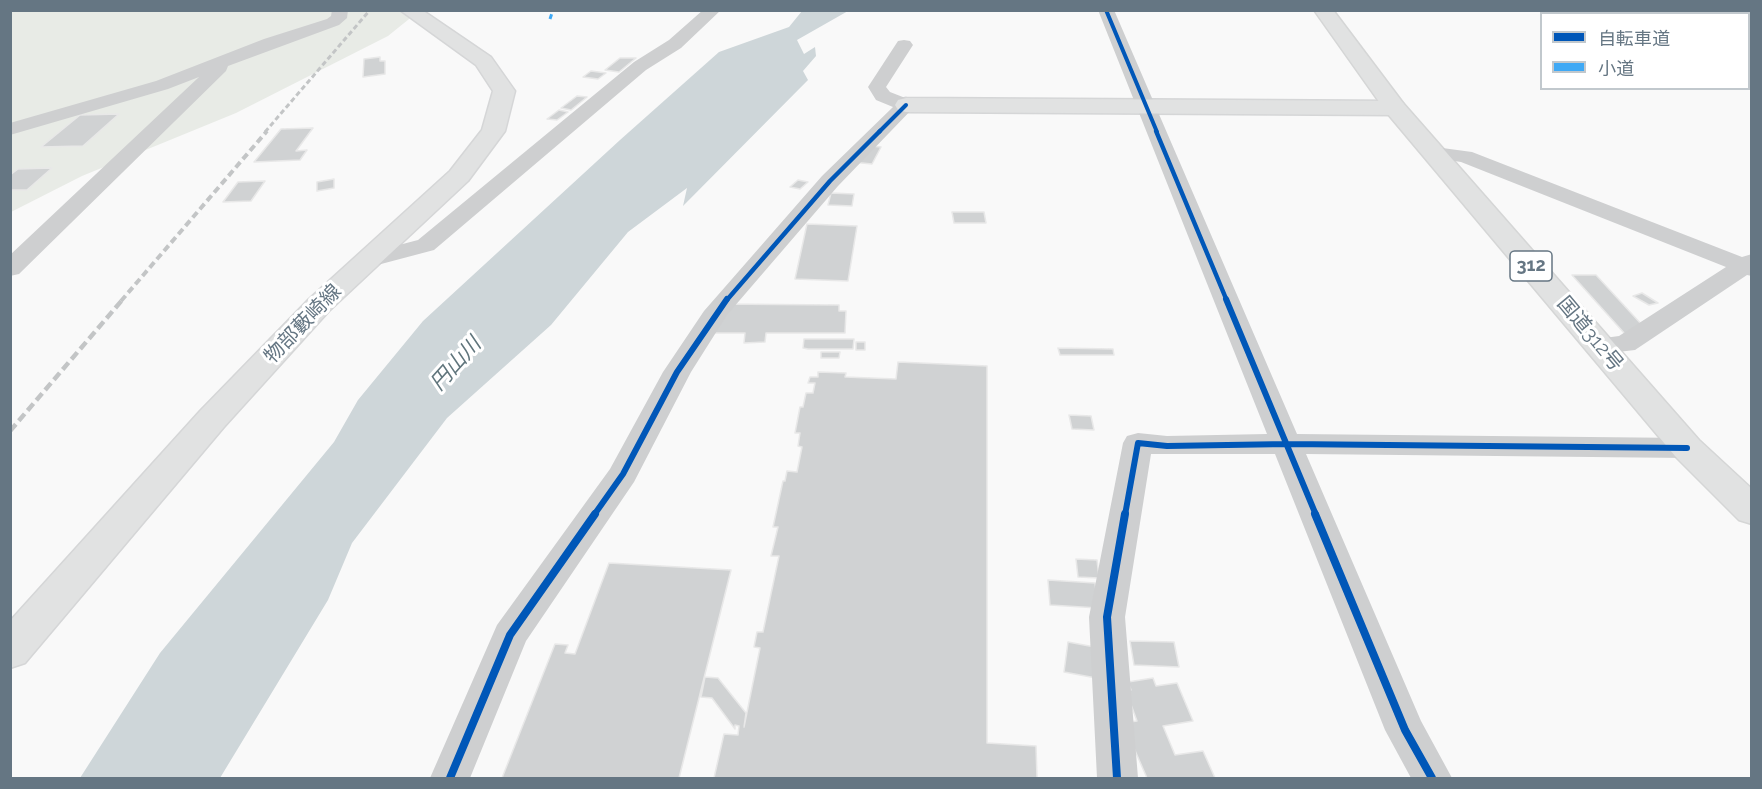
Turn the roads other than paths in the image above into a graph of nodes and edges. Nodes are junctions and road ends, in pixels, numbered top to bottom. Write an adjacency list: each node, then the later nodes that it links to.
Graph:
1 (340, 10): 7 (street)
2 (409, 10): 13 (main road, 物部藪崎線)
3 (714, 10): 13 (street)
4 (1106, 10): 9 (street)
5 (1323, 10): 10 (main road, 国道312号 / 312)
6 (904, 45): 8 (street)
7 (228, 60): 11 (street); 15 (street)
8 (906, 105): 9 (main road); 21 (street)
9 (1146, 106): 10 (main road); 17 (street)
10 (1395, 108): 12 (main road, 国道312号 / 312)
11 (10, 129)
12 (1436, 153): 14 (street); 16 (main road, 国道312号 / 312)
13 (366, 261): 20 (main road, 物部藪崎線)
14 (1749, 266): 16 (street)
15 (10, 268)
16 (1600, 346): 18 (main road, 国道312号 / 312)
17 (1288, 444): 18 (street); 22 (street); 23 (street)
18 (1687, 448): 19 (main road, 国道312号 / 312)
19 (1752, 511)
20 (10, 651)
21 (450, 778)
22 (1117, 778)
23 (1432, 778)

